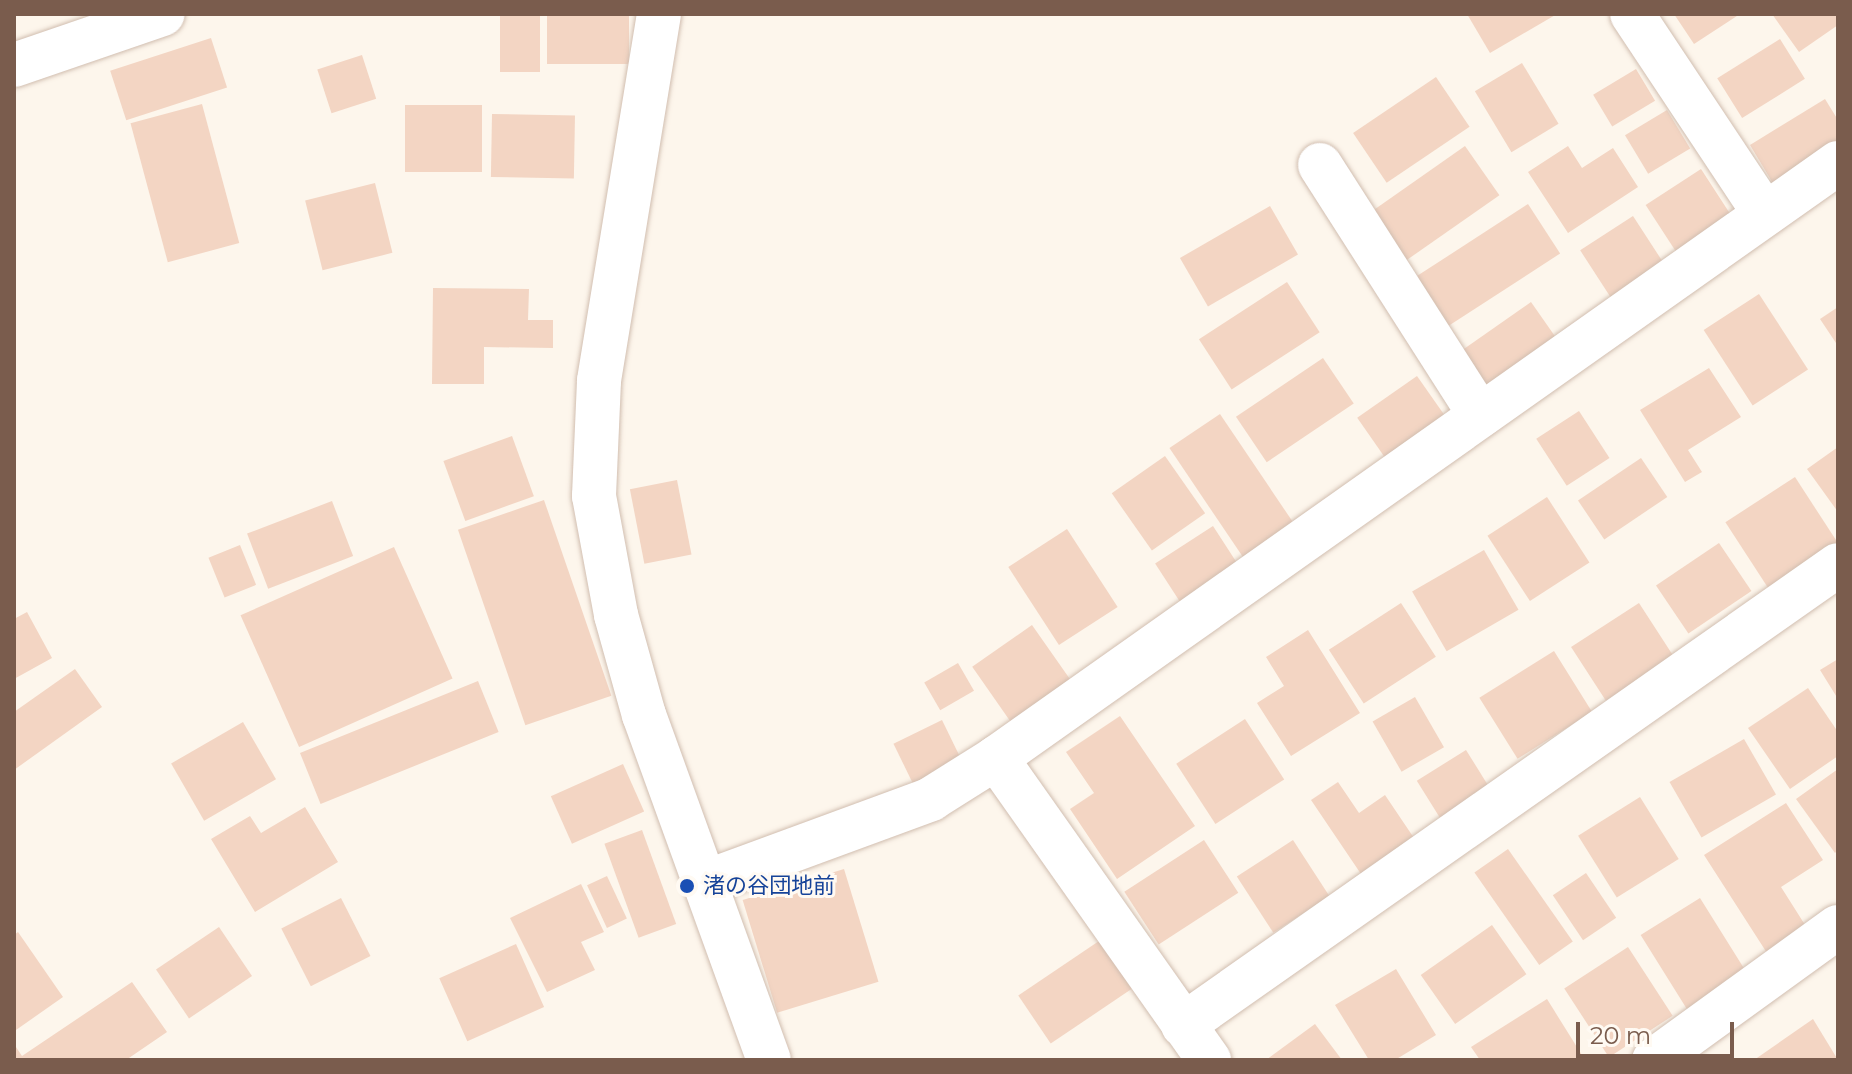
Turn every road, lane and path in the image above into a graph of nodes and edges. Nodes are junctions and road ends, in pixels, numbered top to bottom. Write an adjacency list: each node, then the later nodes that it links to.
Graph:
1 (163, 14): 4 (street)
2 (659, 14): 11 (street)
3 (1632, 14): 7 (street)
4 (14, 65)
5 (1320, 165): 8 (street)
6 (1836, 168): 7 (street)
7 (1765, 214): 8 (street)
8 (1480, 415): 10 (street)
9 (1838, 565): 13 (street)
10 (996, 758): 11 (street); 13 (street)
11 (706, 882): 14 (street)
12 (1838, 927): 16 (street)
13 (1183, 1025): 15 (street)
14 (769, 1060)
15 (1209, 1060)
16 (1654, 1060)

